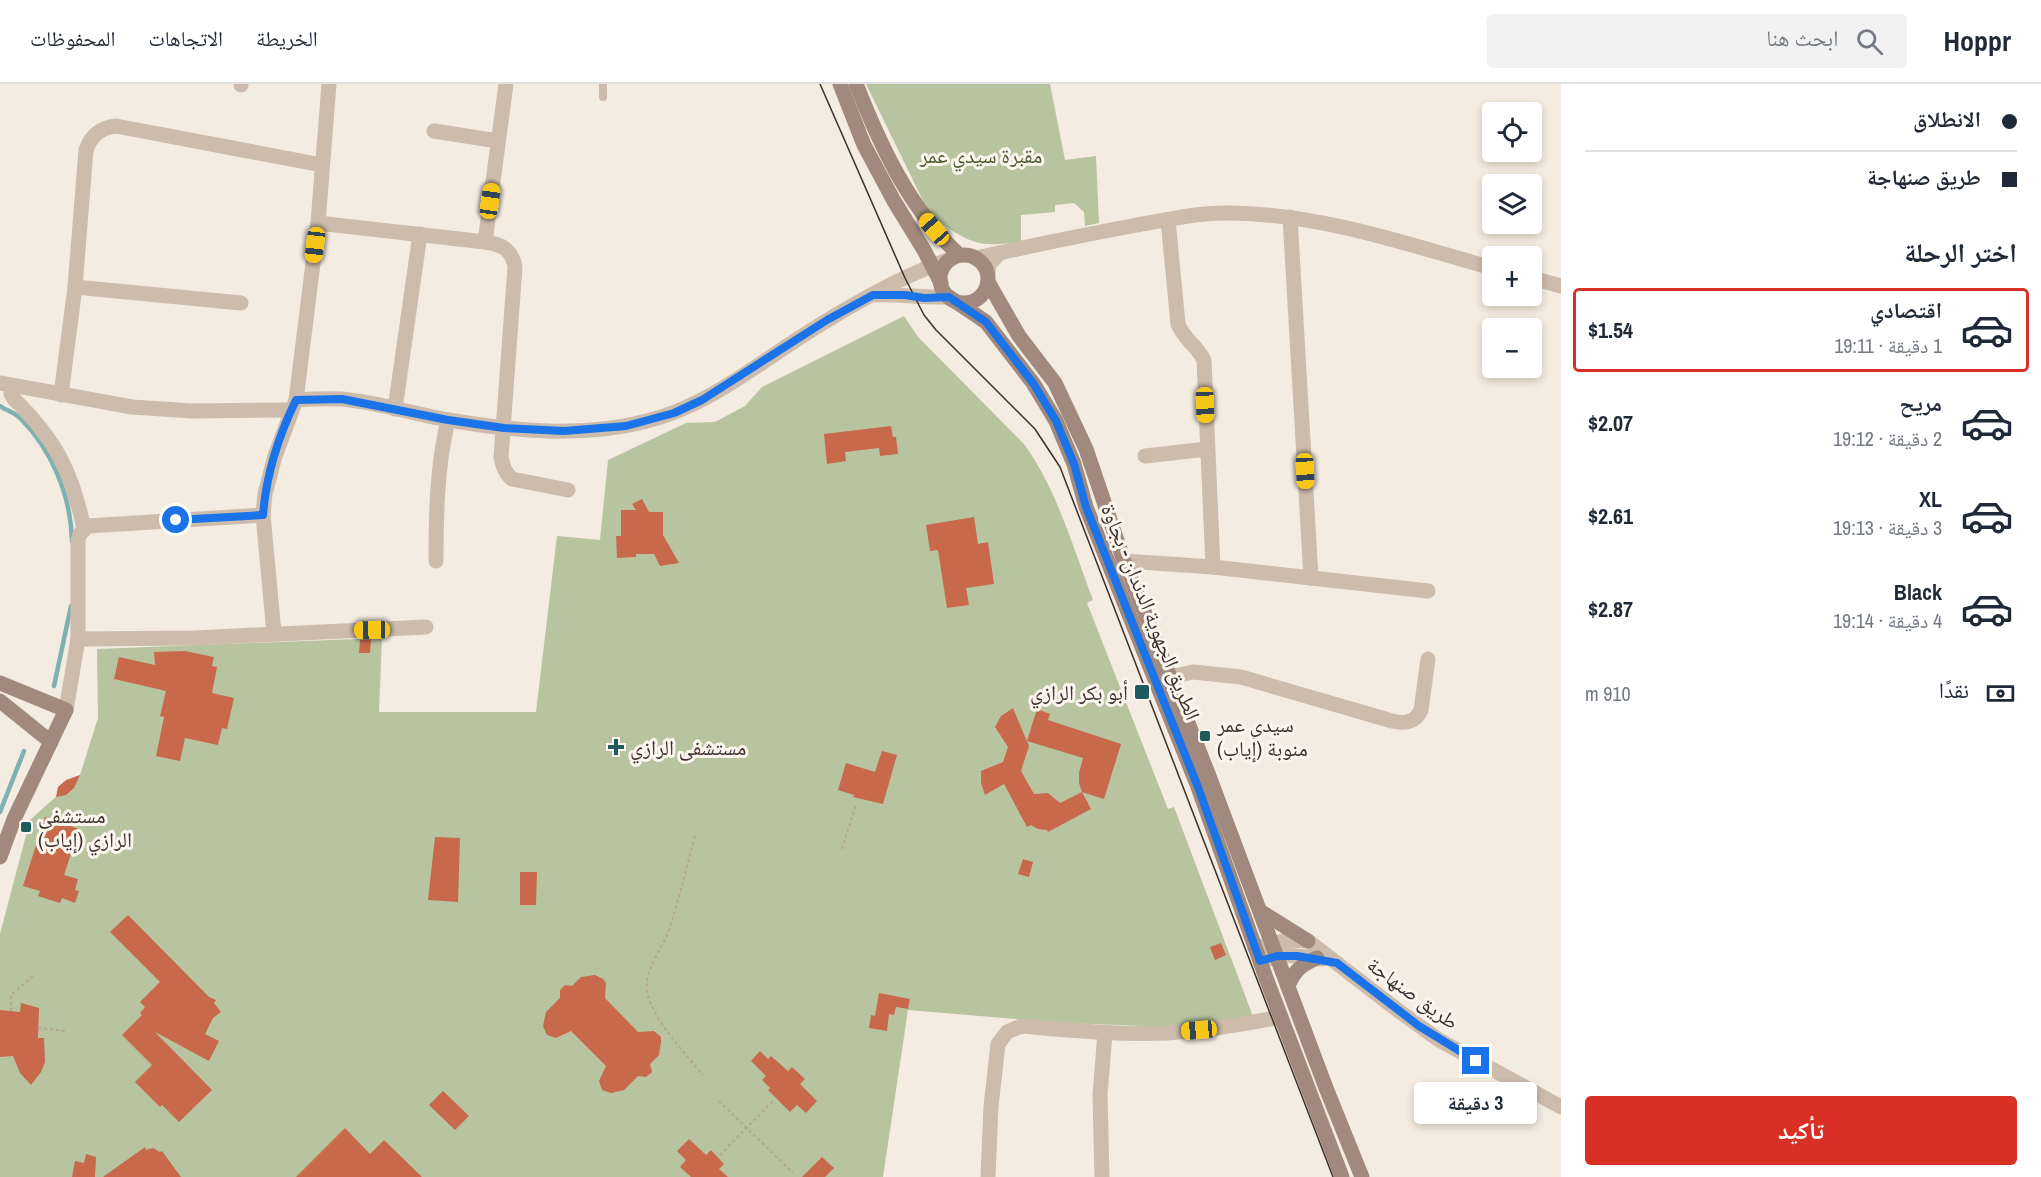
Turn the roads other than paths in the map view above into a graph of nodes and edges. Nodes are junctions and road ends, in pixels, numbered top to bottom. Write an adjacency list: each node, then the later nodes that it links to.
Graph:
1 (329, 84): 9 (street)
2 (506, 84): 8 (street)
3 (603, 84): 6 (lane)
4 (840, 84): 19 (main road)
5 (856, 84): 16 (main road)
6 (603, 97)
7 (434, 131): 8 (street)
8 (498, 141): 14 (street)
9 (322, 165): 12 (street); 24 (street)
10 (1290, 217): 11 (street); 18 (street); 42 (street)
11 (1168, 220): 15 (street); 34 (street)
12 (318, 223): 13 (street); 30 (street)
13 (420, 234): 14 (street); 31 (street)
14 (485, 242): 33 (street)
15 (1000, 253): 17 (street); 20 (street)
16 (955, 257): 17 (main road); 19 (street); 22 (main road)
17 (976, 258): 20 (main road)
18 (1482, 265)
19 (931, 266): 22 (main road); 25 (street)
20 (988, 278): 26 (main road); 40 (main road, الطريق الجهوية الدندان - بجاوة)
21 (1542, 281): 23 (street)
22 (941, 284): 26 (main road)
23 (1561, 286)
24 (75, 287): 27 (street); 29 (street)
25 (873, 295): 26 (street); 33 (street)
26 (949, 297): 40 (main road, الطريق الجهوية الدندان - بجاوة)
27 (241, 303)
28 (7, 384): 29 (street); 38 (street)
29 (61, 395): 30 (street)
30 (294, 405): 31 (street); 37 (street)
31 (395, 409): 32 (street)
32 (448, 420): 33 (street); 39 (street)
33 (504, 428): 36 (street)
34 (1207, 449): 35 (street); 41 (street)
35 (1145, 456)
36 (568, 490)
37 (263, 515): 38 (street); 45 (street)
38 (84, 529): 46 (street)
39 (436, 561)
40 (1117, 562): 41 (street); 48 (main road, الطريق الجهوية الدندان - بجاوة); 57 (main road, الطريق الجهوية الدندان - بجاوة)
41 (1213, 567): 42 (street)
42 (1311, 578): 43 (street)
43 (1428, 591)
44 (426, 627): 45 (street)
45 (274, 633): 46 (street)
46 (78, 639): 51 (street)
47 (1428, 659): 48 (street)
48 (1170, 677): 54 (main road, الطريق الجهوية الدندان - بجاوة)
49 (0, 683): 51 (main road)
50 (0, 701): 52 (main road)
51 (66, 710): 52 (main road)
52 (51, 742): 53 (main road)
53 (0, 857)
54 (1260, 911): 55 (main road); 56 (main road, الطريق الجهوية الدندان - بجاوة)
55 (1308, 942): 56 (street, طريق صنهاجة); 59 (street, طريق صنهاجة)
56 (1274, 950): 57 (street, طريق صنهاجة); 58 (street, طريق صنهاجة); 60 (main road, الطريق الجهوية الدندان - بجاوة)
57 (1258, 954): 61 (main road, الطريق الجهوية الدندان - بجاوة)
58 (1317, 958): 59 (street, طريق صنهاجة); 60 (main road)
59 (1337, 963): 63 (street, طريق صنهاجة)
60 (1288, 986): 67 (main road, الطريق الجهوية الدندان - بجاوة)
61 (1281, 1017): 62 (street); 66 (main road, الطريق الجهوية الدندان - بجاوة)
62 (1106, 1033): 64 (street); 65 (street)
63 (1561, 1107)
64 (988, 1177)
65 (1102, 1177)
66 (1342, 1177)
67 (1362, 1177)

